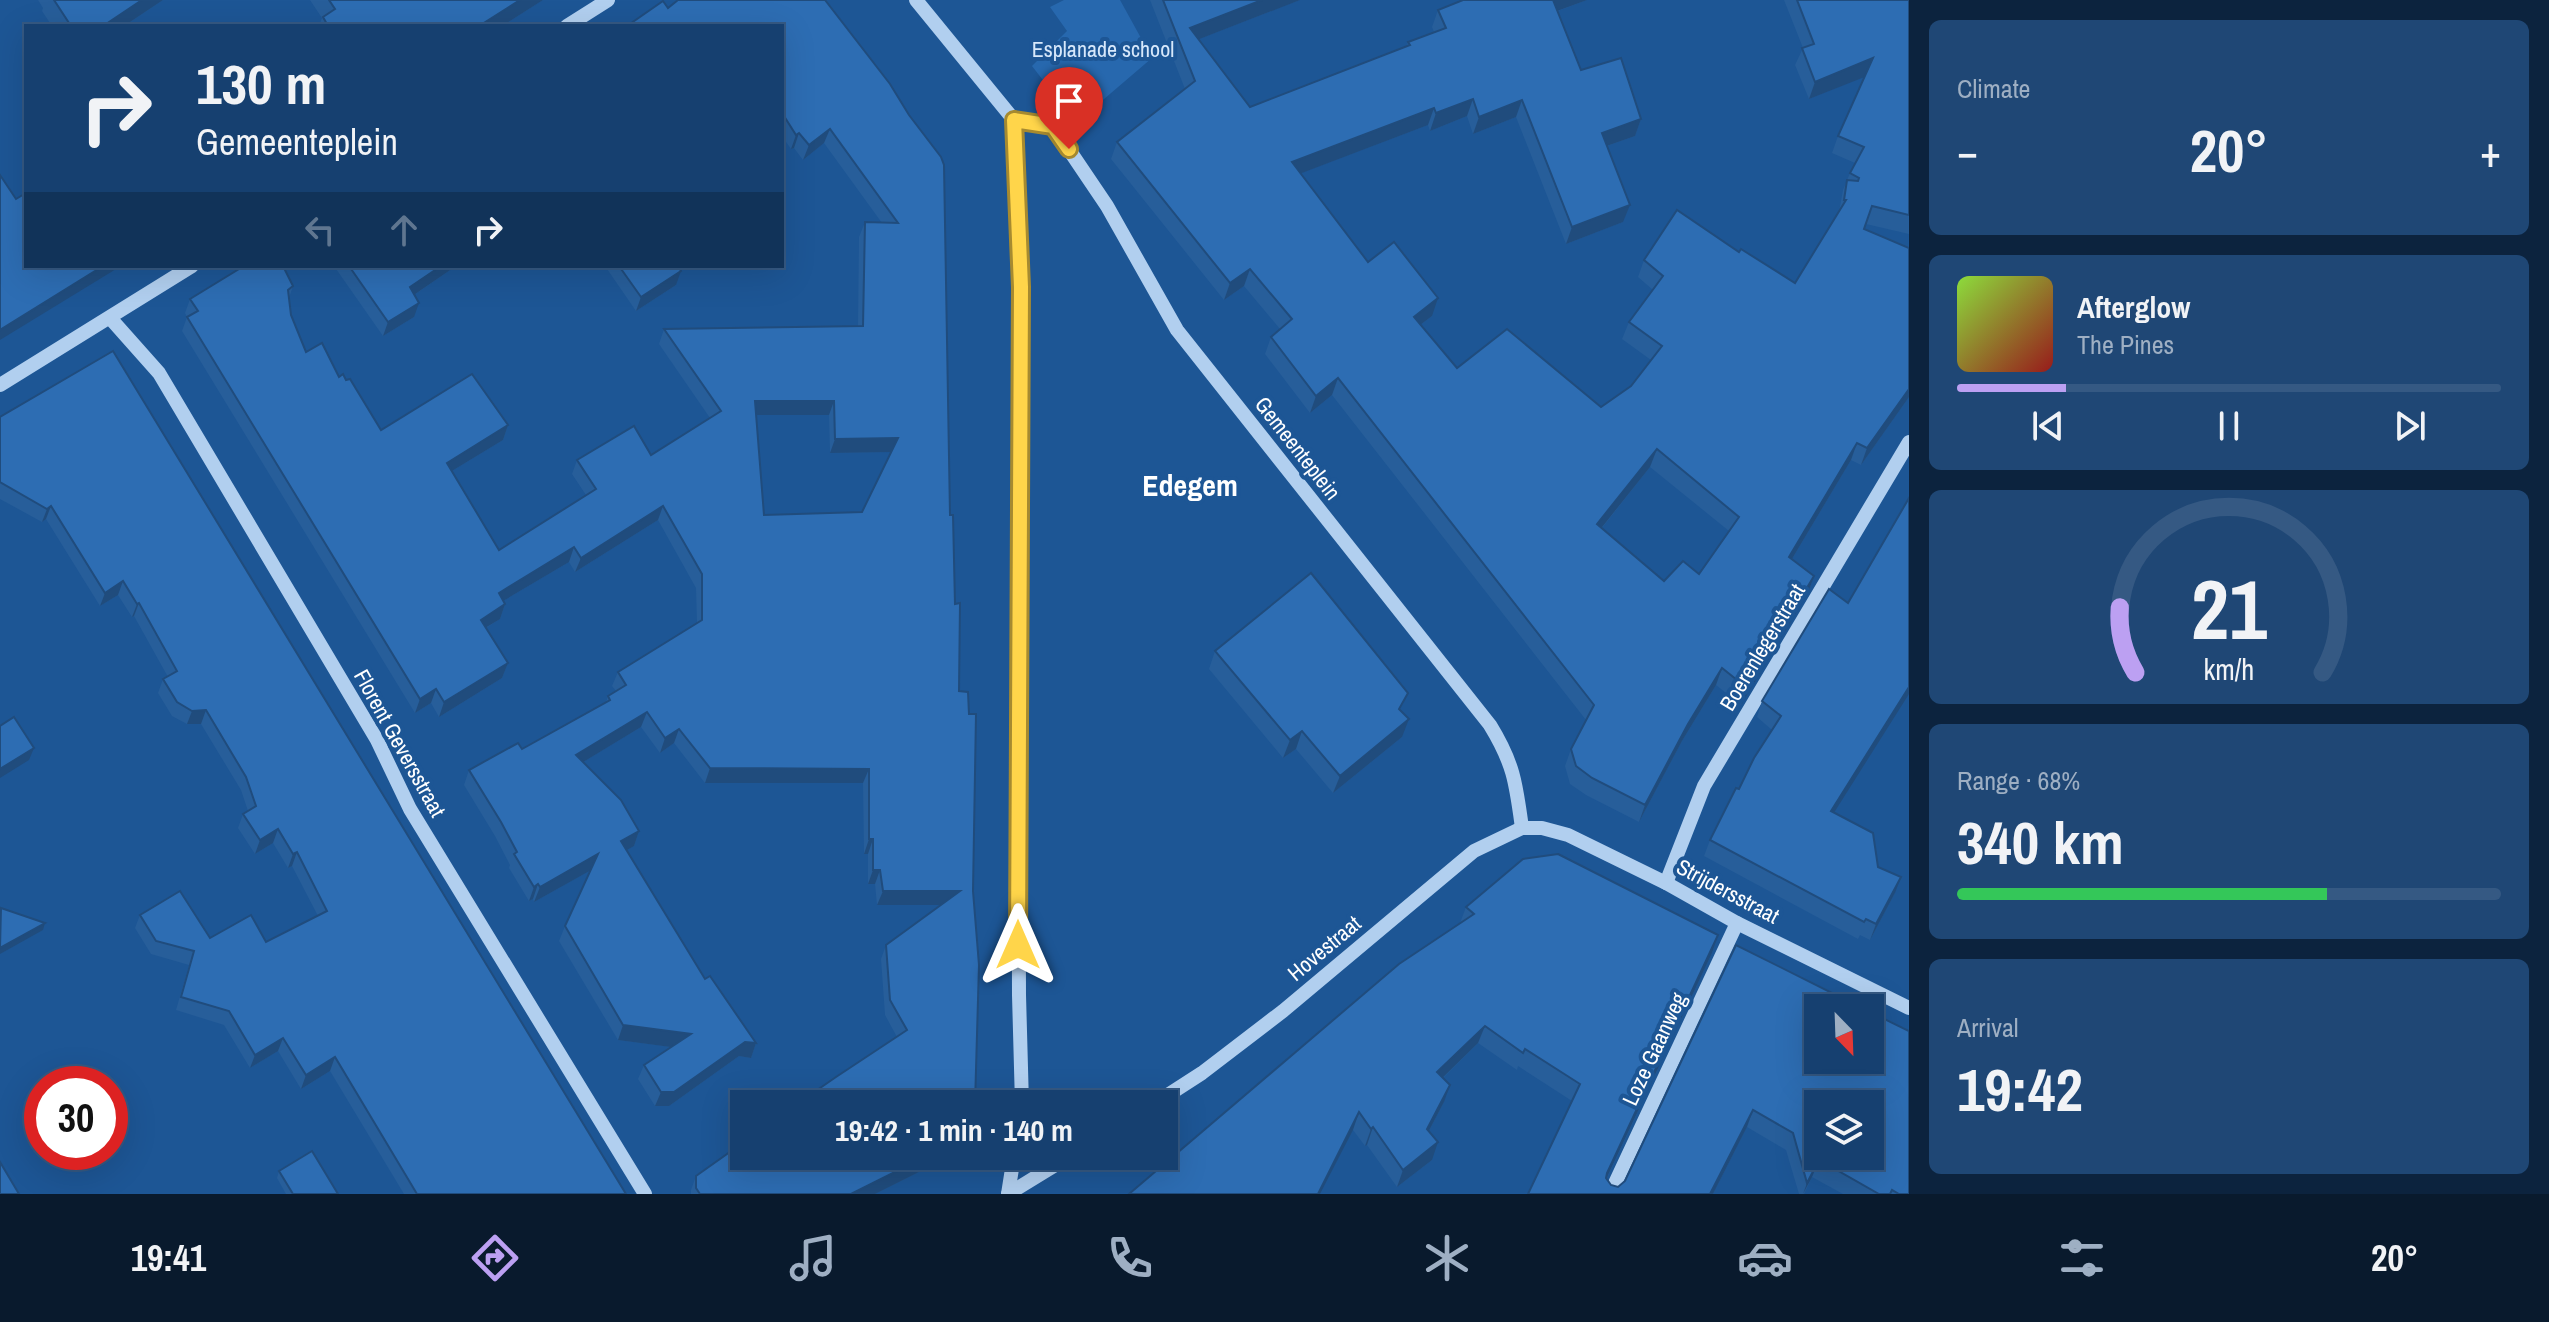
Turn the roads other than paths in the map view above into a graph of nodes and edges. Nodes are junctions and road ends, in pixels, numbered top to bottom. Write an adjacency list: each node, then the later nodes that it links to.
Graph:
1 (608, 0): 3 (street)
2 (916, 0): 4 (street)
3 (570, 24)
4 (1014, 120): 9 (street, Gemeenteplein); 13 (street)
5 (189, 268): 6 (street)
6 (111, 319): 7 (street); 17 (street, Florent Geversstraat)
7 (0, 385)
8 (1909, 442): 10 (street, Boerenlegerstraat)
9 (1522, 828): 10 (street, Strijdersstraat); 14 (street, Hovestraat)
10 (1666, 883): 11 (street, Strijdersstraat)
11 (1737, 923): 12 (street, Strijdersstraat); 19 (street, Loze Gaanweg)
12 (1909, 1008)
13 (1022, 1090)
14 (1176, 1090)
15 (1012, 1170): 18 (street)
16 (1047, 1170): 18 (street)
17 (645, 1194)
18 (1008, 1194)
19 (1610, 1194)

